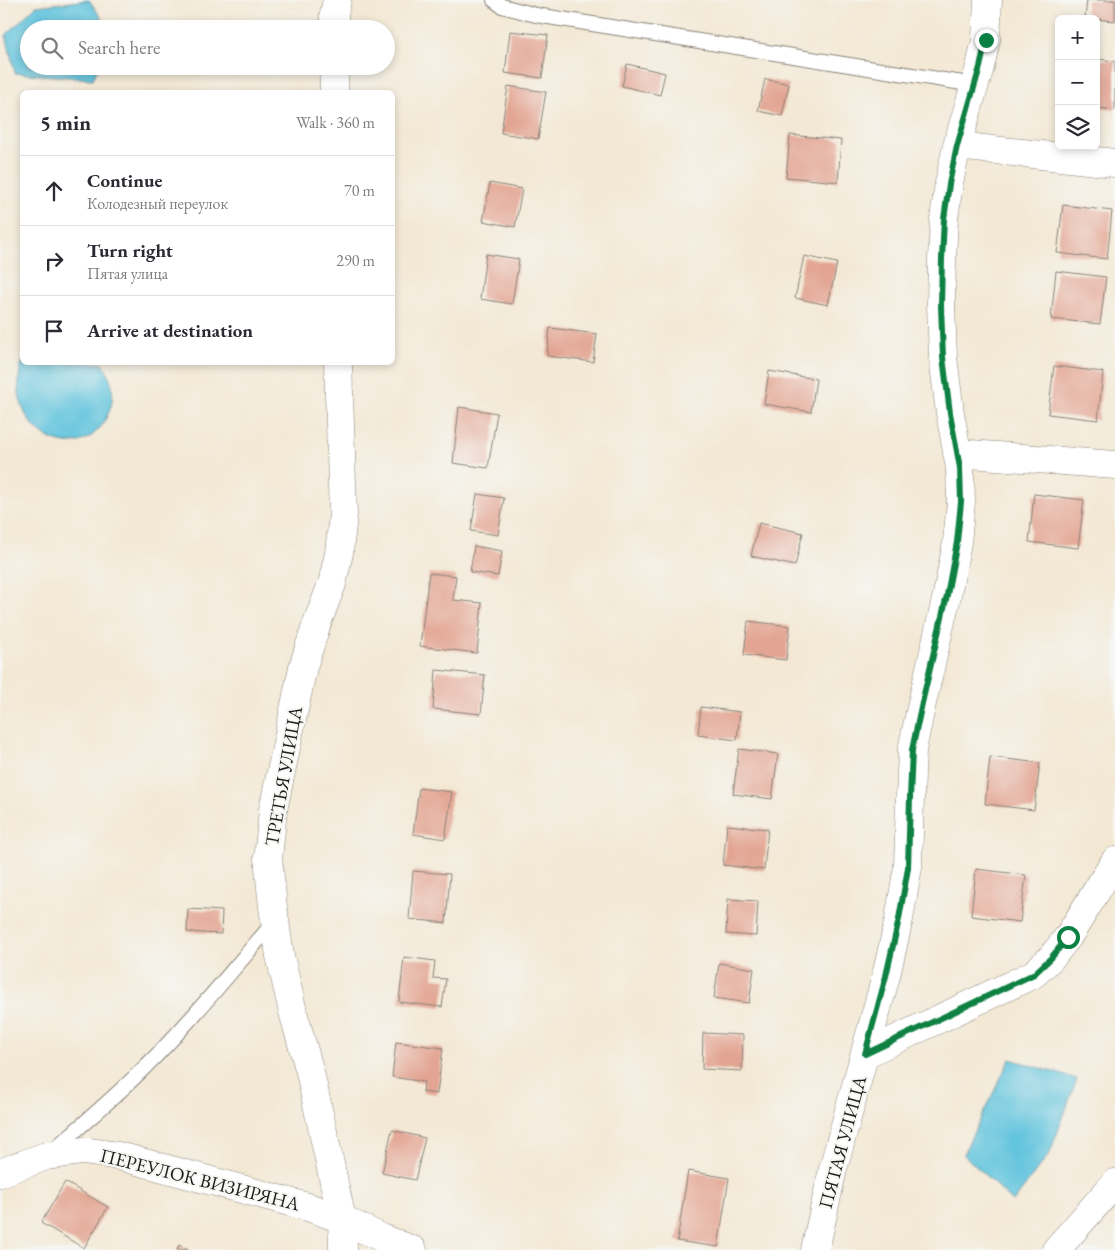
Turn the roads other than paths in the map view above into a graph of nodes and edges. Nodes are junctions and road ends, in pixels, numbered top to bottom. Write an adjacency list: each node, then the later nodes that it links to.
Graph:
1 (337, 0): 4 (street)
2 (494, 0): 6 (lane)
3 (988, 0): 6 (street, ПЯТАЯ УЛИЦА)
4 (334, 20)
5 (334, 75): 7 (street)
6 (975, 85): 8 (street, ПЯТАЯ УЛИЦА)
7 (334, 90)
8 (957, 146): 9 (street); 11 (street, ПЯТАЯ УЛИЦА)
9 (1115, 163)
10 (338, 365): 14 (street, ТРЕТЬЯ УЛИЦА)
11 (957, 453): 12 (street); 15 (street, ПЯТАЯ УЛИЦА)
12 (1115, 465)
13 (1115, 861): 15 (street)
14 (275, 921): 16 (lane); 19 (street, ТРЕТЬЯ УЛИЦА)
15 (865, 1054): 22 (street, ПЯТАЯ УЛИЦА)
16 (46, 1156): 17 (street, ПЕРЕУЛОК ВИЗИРЯНА); 19 (street, ПЕРЕУЛОК ВИЗИРЯНА)
17 (3, 1176)
18 (1115, 1183): 23 (street)
19 (342, 1219): 20 (street, ТРЕТЬЯ УЛИЦА); 21 (street, ПЕРЕУЛОК ВИЗИРЯНА)
20 (343, 1250)
21 (413, 1250)
22 (814, 1250)
23 (1056, 1250)

